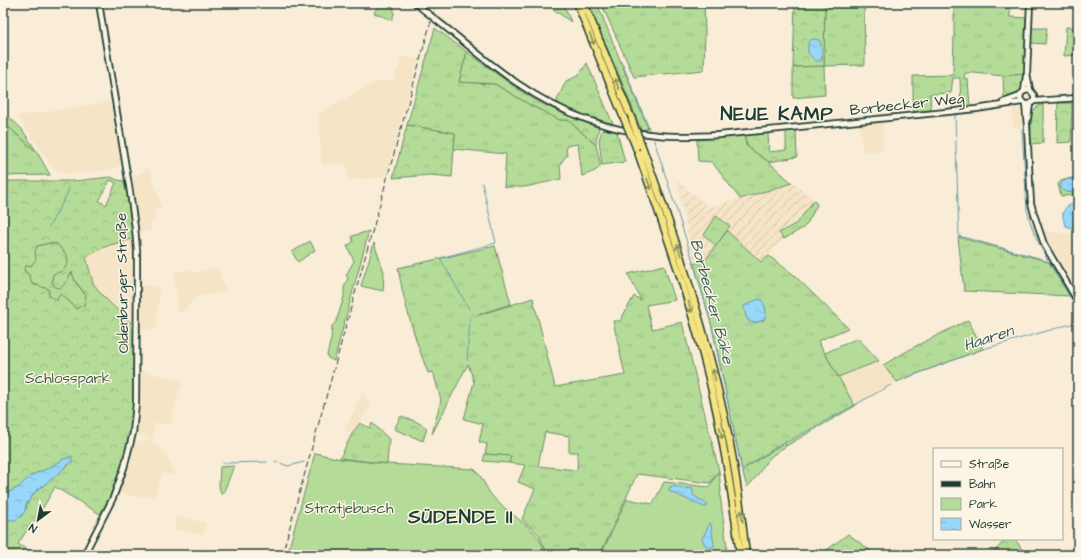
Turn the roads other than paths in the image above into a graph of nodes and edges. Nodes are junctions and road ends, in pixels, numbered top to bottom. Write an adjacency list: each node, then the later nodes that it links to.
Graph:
1 (98, 3): 16 (street, Oldenburger Straße)
2 (415, 3): 14 (street, Borbecker Weg, bridge)
3 (577, 3): 17 (highway, one-way to 17, bridge)
4 (584, 3): 18 (highway, one-way to 4, bridge)
5 (1030, 3): 6 (street)
6 (1027, 73): 7 (street); 8 (street)
7 (1030, 90): 8 (street); 9 (street)
8 (1024, 91): 10 (street)
9 (1034, 95): 12 (street, Borbecker Weg); 13 (street)
10 (1020, 96): 13 (street); 14 (street, Borbecker Weg)
11 (1078, 98): 12 (street, Borbecker Weg)
12 (1050, 99): 13 (street, Borbecker Weg)
13 (1028, 103): 14 (street, Borbecker Weg); 15 (street)
14 (992, 106)
15 (1078, 302)
16 (84, 555)
17 (740, 555)
18 (746, 555)

